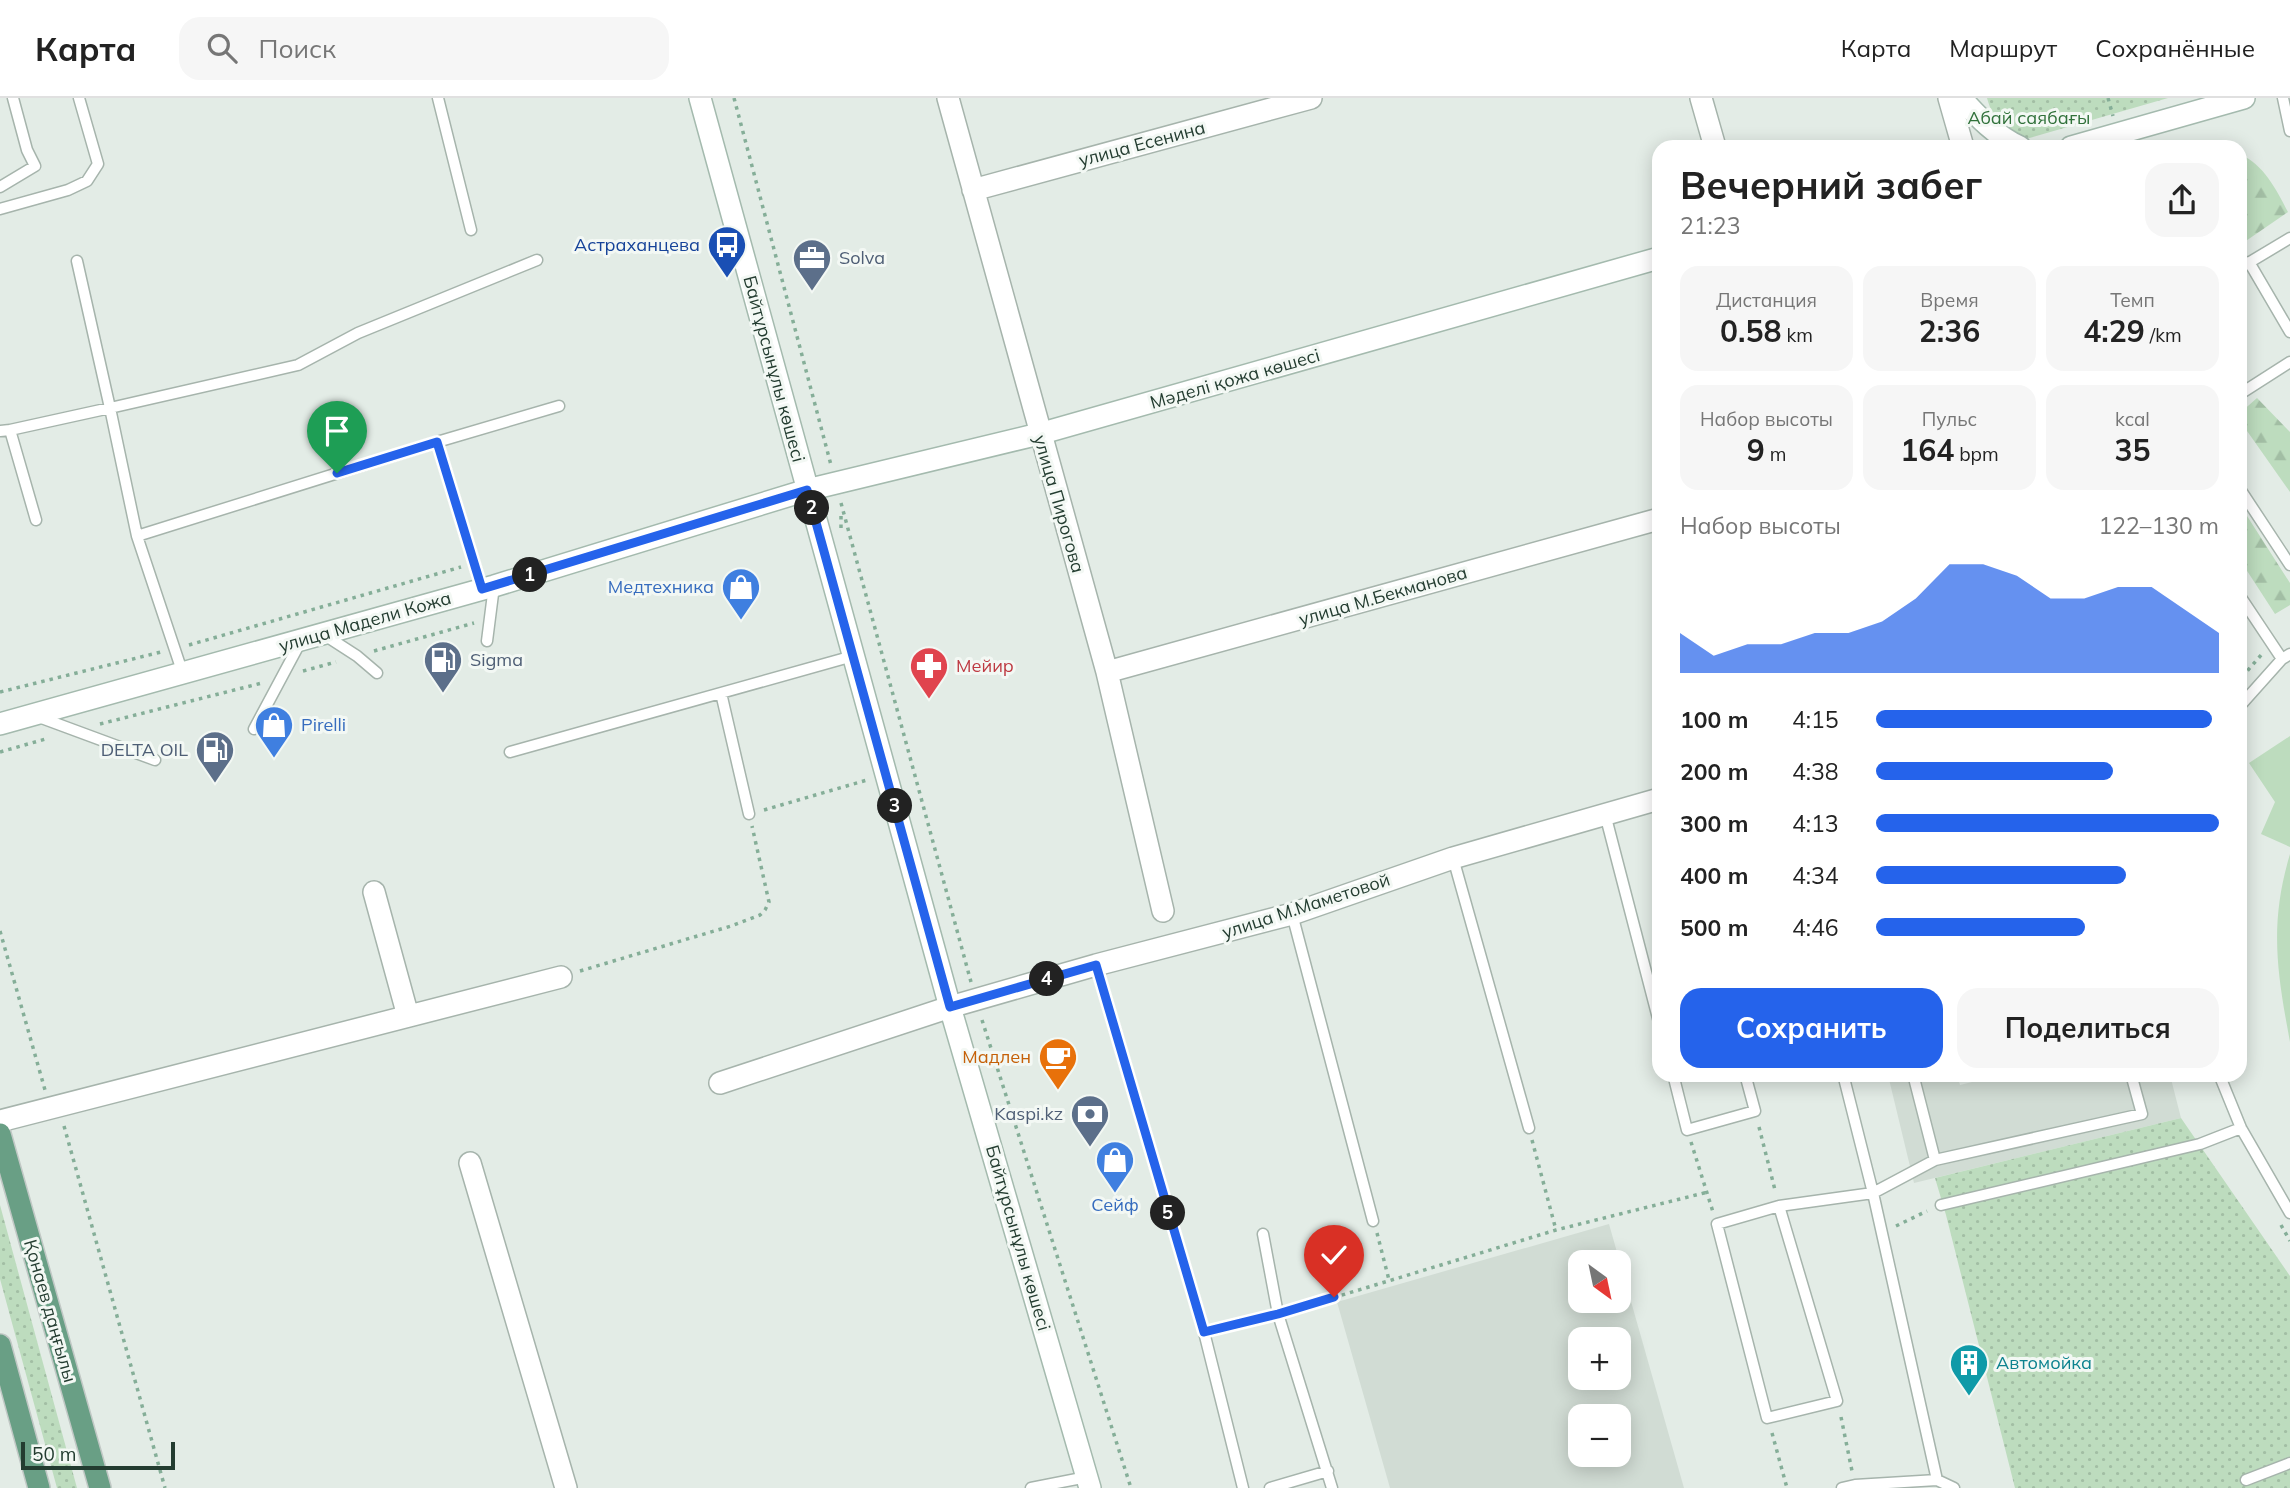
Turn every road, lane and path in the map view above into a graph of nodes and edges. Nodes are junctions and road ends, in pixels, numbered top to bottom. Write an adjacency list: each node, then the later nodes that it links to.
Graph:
1 (13, 98): 18 (lane)
2 (79, 98): 20 (lane)
3 (438, 98): 21 (lane)
4 (700, 98): 37 (street, Байтұрсынұлы көшесі)
5 (734, 98): 36 (path)
6 (948, 98): 19 (street, улица Пирогова)
7 (1311, 98): 19 (street, улица Есенина)
8 (1701, 98): 14 (street)
9 (1950, 98): 15 (street)
10 (1961, 98): 16 (street)
11 (2244, 98): 17 (street)
12 (2283, 98): 13 (lane)
13 (2290, 131)
14 (1713, 140)
15 (1961, 140)
16 (2005, 140)
17 (2106, 140)
18 (0, 187)
19 (973, 190): 34 (street, улица Пирогова)
20 (0, 209)
21 (471, 230)
22 (2290, 238): 26 (lane)
23 (537, 260): 32 (lane)
24 (1652, 260): 34 (street, Мәделі қожа көшесі)
25 (77, 261): 32 (lane)
26 (2247, 263)
27 (2247, 269): 28 (lane)
28 (2290, 332)
29 (2290, 362): 30 (lane)
30 (2247, 390)
31 (559, 406): 35 (lane)
32 (110, 408): 33 (lane); 41 (lane)
33 (5, 430): 39 (lane)
34 (1040, 435): 37 (street, Мәделі қожа көшесі); 55 (street, улица Пирогова)
35 (437, 442): 41 (lane); 42 (lane)
36 (831, 463)
37 (807, 490): 44 (street, улица Мадели Кожа); 52 (street, Байтұрсынұлы көшесі)
38 (2247, 500): 43 (lane)
39 (36, 520)
40 (1652, 521): 55 (street, улица М.Бекманова)
41 (137, 536): 50 (lane)
42 (474, 563): 44 (lane); 50 (path)
43 (2290, 565)
44 (488, 588): 46 (lane); 47 (street, улица Мадели Кожа)
45 (2247, 606): 53 (lane)
46 (490, 619): 49 (lane); 51 (path)
47 (323, 634): 48 (street, улица Мадели Кожа); 51 (lane)
48 (301, 640): 56 (street, улица Мадели Кожа); 57 (lane)
49 (487, 641)
50 (174, 649): 56 (lane); 58 (path)
51 (357, 656): 54 (lane); 57 (path)
52 (853, 656): 59 (lane); 68 (street, Байтұрсынұлы көшесі)
53 (2286, 656): 60 (lane)
54 (377, 673)
55 (1107, 673): 74 (street, улица Пирогова)
56 (183, 674): 61 (street, улица Мадели Кожа)
57 (280, 678): 63 (lane); 64 (path)
58 (0, 692)
59 (721, 693): 66 (lane); 70 (lane)
60 (2247, 698)
61 (34, 716): 62 (street, улица Мадели Кожа); 64 (lane)
62 (0, 724)
63 (254, 729)
64 (74, 730): 65 (path); 67 (lane)
65 (0, 752)
66 (510, 752)
67 (155, 760)
68 (886, 775): 70 (path); 80 (street, Байтұрсынұлы көшесі)
69 (1652, 801): 71 (street, улица М.Маметовой)
70 (749, 814): 78 (path)
71 (1605, 814): 72 (street, улица М.Маметовой); 79 (lane)
72 (1453, 858): 75 (street, улица М.Маметовой); 92 (lane)
73 (374, 892): 81 (street)
74 (1163, 911)
75 (1292, 914): 77 (street, улица М.Маметовой); 103 (lane)
76 (0, 931): 89 (path)
77 (1096, 965): 80 (street, улица М.Маметовой); 110 (lane)
78 (561, 976): 81 (street)
79 (1652, 995)
80 (950, 1007): 88 (street, улица М.Маметовой); 118 (street, Байтұрсынұлы көшесі)
81 (408, 1016): 89 (street)
82 (1675, 1082): 94 (lane)
83 (1747, 1082): 90 (lane)
84 (1845, 1082): 99 (lane)
85 (1915, 1082): 96 (lane)
86 (2133, 1082): 96 (lane)
87 (2222, 1082): 93 (lane)
88 (720, 1083)
89 (54, 1107): 91 (street); 122 (path)
90 (1755, 1111): 94 (lane); 101 (path)
91 (0, 1121)
92 (1529, 1128): 105 (path)
93 (2241, 1128): 100 (lane); 102 (lane)
94 (1687, 1130): 98 (path)
95 (0, 1133): 121 (main road, Қонаев даңғылы)
96 (1935, 1160): 99 (lane)
97 (470, 1163): 123 (street)
98 (1709, 1192): 104 (path); 105 (path)
99 (1873, 1193): 101 (lane); 106 (lane)
100 (1941, 1205): 106 (path)
101 (1779, 1206): 104 (lane); 112 (lane)
102 (2290, 1213)
103 (1373, 1221): 108 (path)
104 (1717, 1224): 113 (lane)
105 (1556, 1230): 108 (path)
106 (1881, 1233): 116 (lane)
107 (1263, 1234): 109 (lane)
108 (1389, 1280): 109 (path)
109 (1278, 1314): 110 (path); 115 (lane)
110 (1204, 1332): 125 (lane)
111 (0, 1345): 120 (main road)
112 (1838, 1401): 113 (lane); 119 (path)
113 (1768, 1418): 128 (path)
114 (2290, 1463): 117 (lane)
115 (1328, 1471): 126 (lane); 127 (lane)
116 (1937, 1480): 119 (lane); 130 (lane)
117 (2246, 1480)
118 (1088, 1483): 124 (lane)
119 (1855, 1486): 129 (lane)
120 (39, 1488)
121 (100, 1488)
122 (165, 1488)
123 (566, 1488)
124 (1031, 1488)
125 (1243, 1488)
126 (1270, 1488)
127 (1332, 1488)
128 (1787, 1488)
129 (1842, 1488)
130 (1954, 1488)

